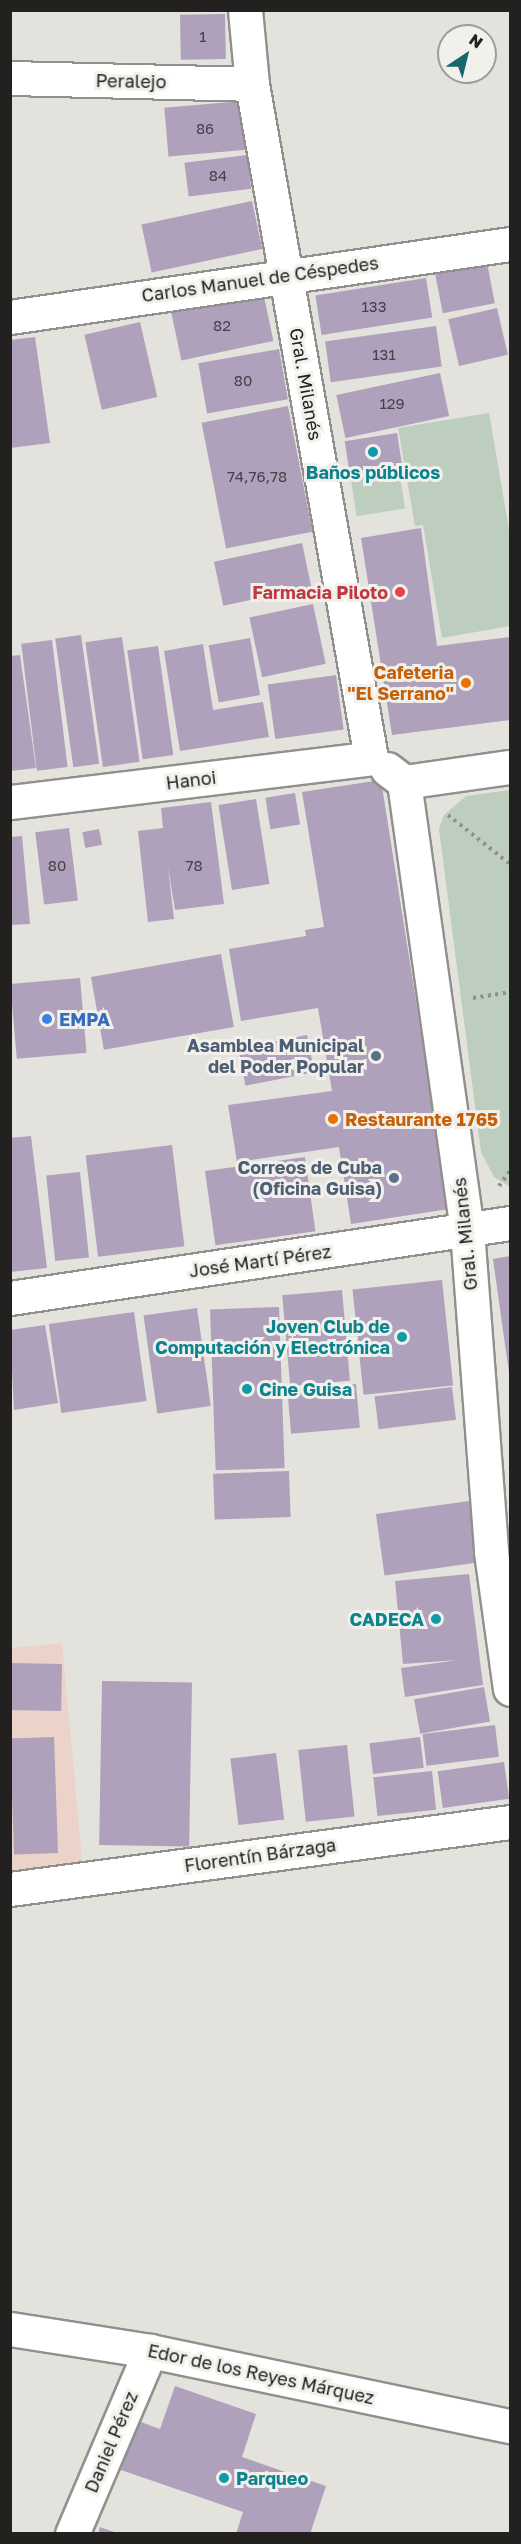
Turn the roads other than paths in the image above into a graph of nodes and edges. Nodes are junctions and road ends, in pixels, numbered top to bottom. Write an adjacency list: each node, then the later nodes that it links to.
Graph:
1 (245, 10): 3 (street, Gral. Milanés)
2 (10, 78): 3 (street, Peralejo)
3 (252, 84): 5 (street, Gral. Milanés)
4 (510, 244): 5 (street, Carlos Manuel de Céspedes)
5 (286, 274): 6 (street, Carlos Manuel de Céspedes); 7 (street, Gral. Milanés)
6 (10, 317)
7 (371, 758): 9 (street); 10 (street, Hanoi)
8 (510, 767): 9 (street)
9 (404, 782): 12 (street, Gral. Milanés)
10 (10, 802)
11 (510, 1223): 12 (street, José Martí Pérez)
12 (467, 1230): 13 (street, José Martí Pérez); 14 (street, Gral. Milanés)
13 (10, 1298)
14 (510, 1689)
15 (510, 1822): 16 (street, Florentín Bárzaga)
16 (10, 1888)
17 (10, 2330): 18 (street, Edor de los Reyes Márquez)
18 (150, 2351): 19 (street, Edor de los Reyes Márquez); 20 (street, Daniel Pérez)
19 (510, 2426)
20 (72, 2534)

